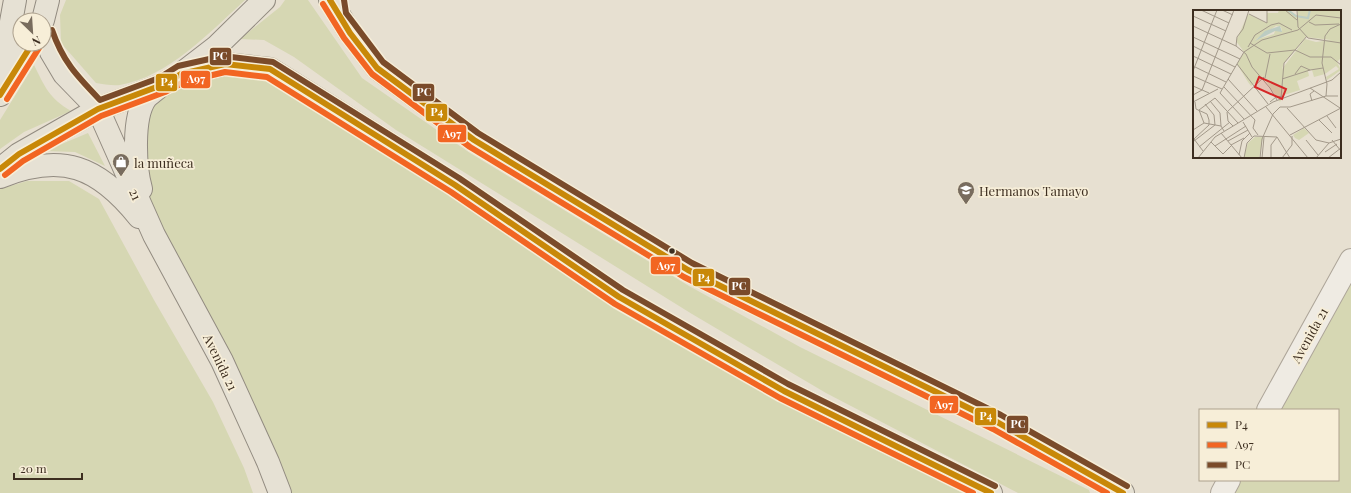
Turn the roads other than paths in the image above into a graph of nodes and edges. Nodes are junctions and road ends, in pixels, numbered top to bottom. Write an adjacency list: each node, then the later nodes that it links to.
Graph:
1 (15, 0): 8 (main road)
2 (48, 0): 5 (main road)
3 (264, 0): 9 (main road)
4 (335, 5): 21 (main road)
5 (45, 12)
6 (27, 52): 11 (main road)
7 (51, 52): 12 (main road, 21)
8 (0, 66)
9 (180, 74): 10 (main road); 20 (main road)
10 (162, 85): 12 (main road); 15 (main road)
11 (0, 95)
12 (98, 110): 13 (main road); 15 (main road, 21)
13 (0, 169)
14 (0, 177): 15 (main road)
15 (154, 235): 19 (main road, Avenida 21)
16 (1351, 260): 17 (street, Avenida 21)
17 (1269, 409)
18 (1228, 481): 22 (street)
19 (280, 493)
20 (991, 493)
21 (1124, 493)
22 (1222, 493)

